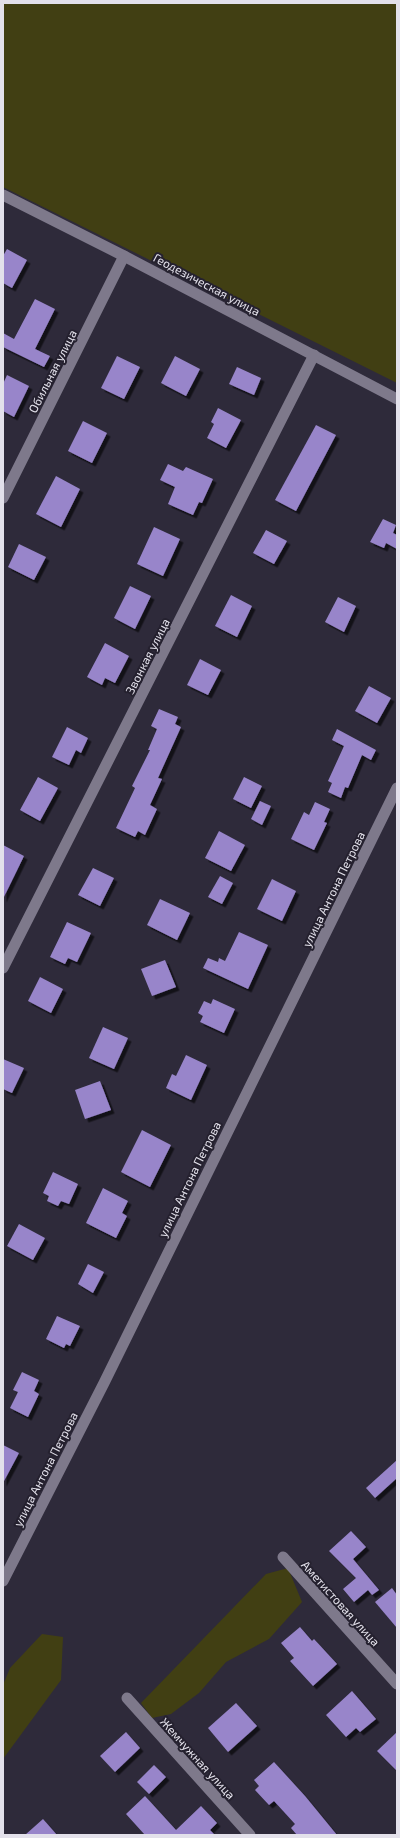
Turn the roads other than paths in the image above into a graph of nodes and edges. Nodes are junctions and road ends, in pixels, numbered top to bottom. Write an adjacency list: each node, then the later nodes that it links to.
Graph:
1 (3, 195): 2 (street, Геодезическая улица)
2 (124, 256): 3 (street, Геодезическая улица); 5 (street, Обильная улица)
3 (314, 355): 4 (street, Геодезическая улица); 7 (street, Звонкая улица)
4 (397, 398)
5 (3, 498)
6 (397, 788): 9 (street, улица Антона Петрова)
7 (3, 968)
8 (283, 1557): 10 (street, Аметистовая улица)
9 (3, 1581)
10 (397, 1684)
11 (127, 1698): 12 (street, Жемчужная улица)
12 (250, 1835)

